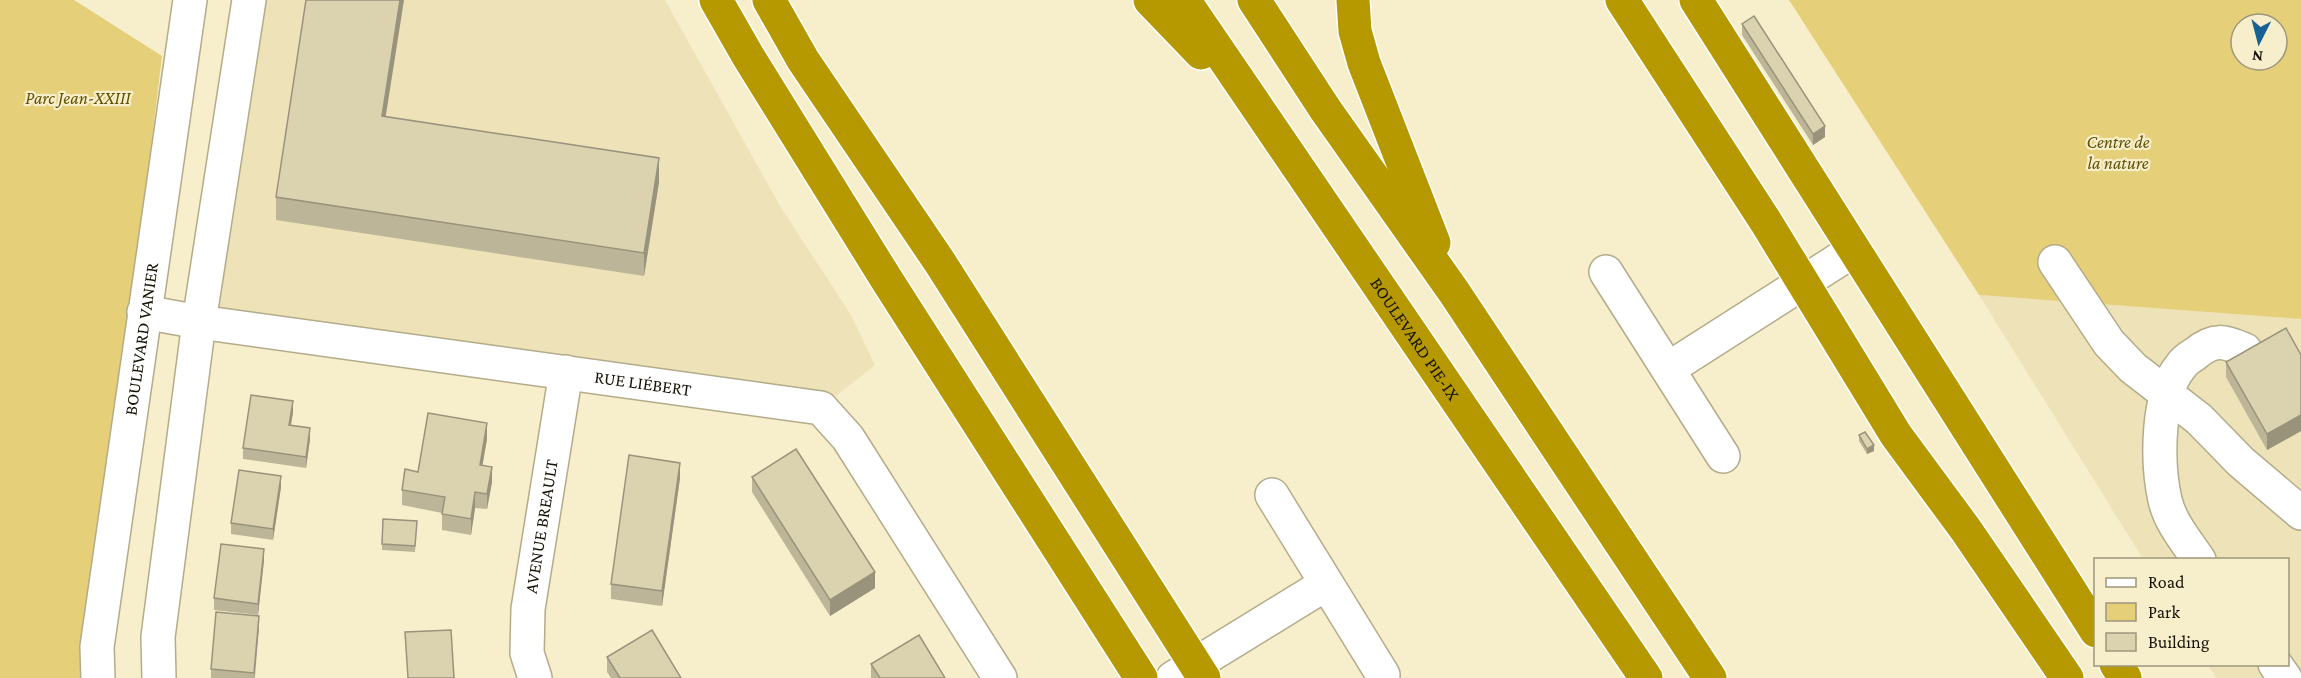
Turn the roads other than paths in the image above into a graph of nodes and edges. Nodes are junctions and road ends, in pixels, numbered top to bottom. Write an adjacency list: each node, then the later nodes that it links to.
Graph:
1 (190, 0): 17 (street, BOULEVARD VANIER)
2 (249, 0): 18 (street)
3 (716, 0): 35 (highway)
4 (769, 0): 29 (highway)
5 (1150, 0): 11 (highway)
6 (1184, 0): 11 (highway, BOULEVARD PIE-IX)
7 (1254, 0): 16 (highway)
8 (1353, 0): 16 (highway)
9 (1622, 0): 15 (highway)
10 (1696, 0): 12 (highway)
11 (1263, 117): 36 (highway, BOULEVARD PIE-IX)
12 (1854, 249): 15 (street); 28 (highway)
13 (2055, 262): 22 (street)
14 (1606, 272): 20 (street)
15 (1803, 282): 20 (street); 38 (highway)
16 (1454, 292): 37 (highway)
17 (144, 312): 18 (street, RUE LIÉBERT); 31 (street, BOULEVARD VANIER)
18 (199, 322): 21 (street, RUE LIÉBERT); 32 (street)
19 (2245, 350): 22 (street)
20 (1668, 369): 23 (street)
21 (566, 372): 33 (street, AVENUE BREAULT); 34 (street, RUE LIÉBERT)
22 (2167, 393): 25 (street); 26 (street)
23 (1723, 456)
24 (1272, 495): 27 (street)
25 (2301, 513)
26 (2198, 558)
27 (1326, 584): 29 (street); 30 (street)
28 (2094, 628)
29 (1191, 674)
30 (1383, 675)
31 (98, 678)
32 (159, 678)
33 (535, 678)
34 (1000, 678)
35 (1141, 678)
36 (1646, 678)
37 (1710, 678)
38 (2067, 678)

